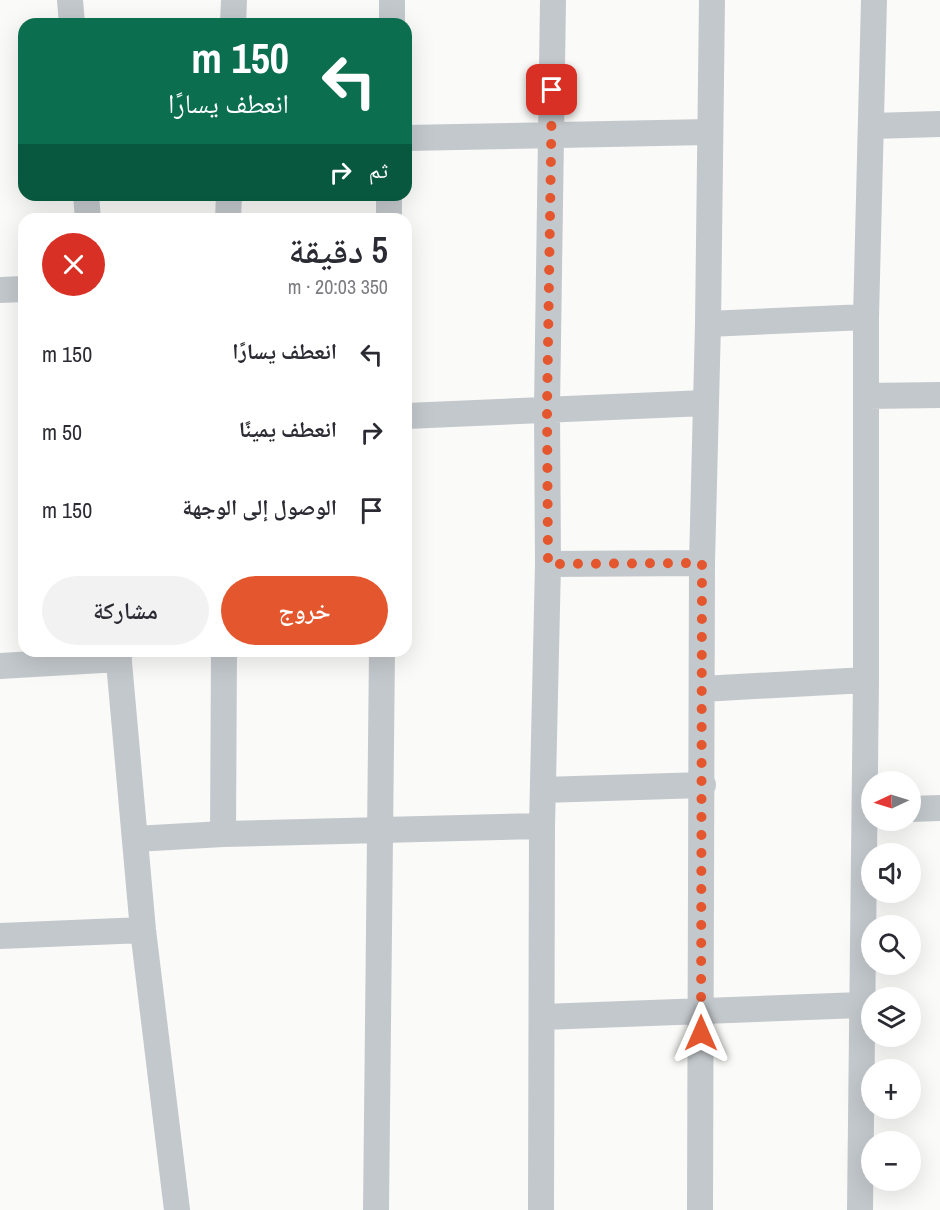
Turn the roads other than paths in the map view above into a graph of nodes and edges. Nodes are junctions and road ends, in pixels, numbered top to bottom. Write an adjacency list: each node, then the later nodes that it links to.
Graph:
1 (70, 0): 7 (street)
2 (234, 0): 8 (street)
3 (392, 0): 9 (street)
4 (553, 0): 13 (street)
5 (711, 0): 12 (street)
6 (874, 0): 11 (street)
7 (72, 18)
8 (233, 18)
9 (392, 18)
10 (940, 124): 11 (street)
11 (872, 126): 17 (street)
12 (709, 132): 13 (street); 18 (street)
13 (551, 135): 14 (street); 22 (street)
14 (412, 138)
15 (18, 289): 16 (street)
16 (0, 290)
17 (866, 317): 18 (street); 20 (street)
18 (708, 324): 21 (street)
19 (940, 395): 20 (street)
20 (866, 396): 31 (street)
21 (705, 403): 22 (street); 24 (street)
22 (547, 408): 23 (street); 25 (street)
23 (412, 416)
24 (702, 563): 25 (street); 32 (street)
25 (548, 564): 35 (street)
26 (97, 657): 30 (street)
27 (119, 657): 42 (street)
28 (224, 657): 41 (street)
29 (382, 657): 39 (street)
30 (0, 666)
31 (866, 680): 32 (street); 33 (street)
32 (702, 689): 34 (street)
33 (867, 771)
34 (703, 785): 35 (street); 47 (street)
35 (543, 790): 38 (street)
36 (940, 808): 37 (street)
37 (921, 809)
38 (542, 826): 39 (street); 48 (street)
39 (378, 830): 41 (street); 50 (street)
40 (867, 831): 45 (street)
41 (223, 834): 42 (street)
42 (135, 839): 43 (street)
43 (143, 930): 44 (street); 49 (street)
44 (0, 936)
45 (862, 987)
46 (861, 1005): 47 (street); 53 (street)
47 (701, 1010): 48 (street); 52 (street)
48 (543, 1017): 51 (street)
49 (177, 1210)
50 (376, 1210)
51 (541, 1210)
52 (700, 1210)
53 (860, 1210)

